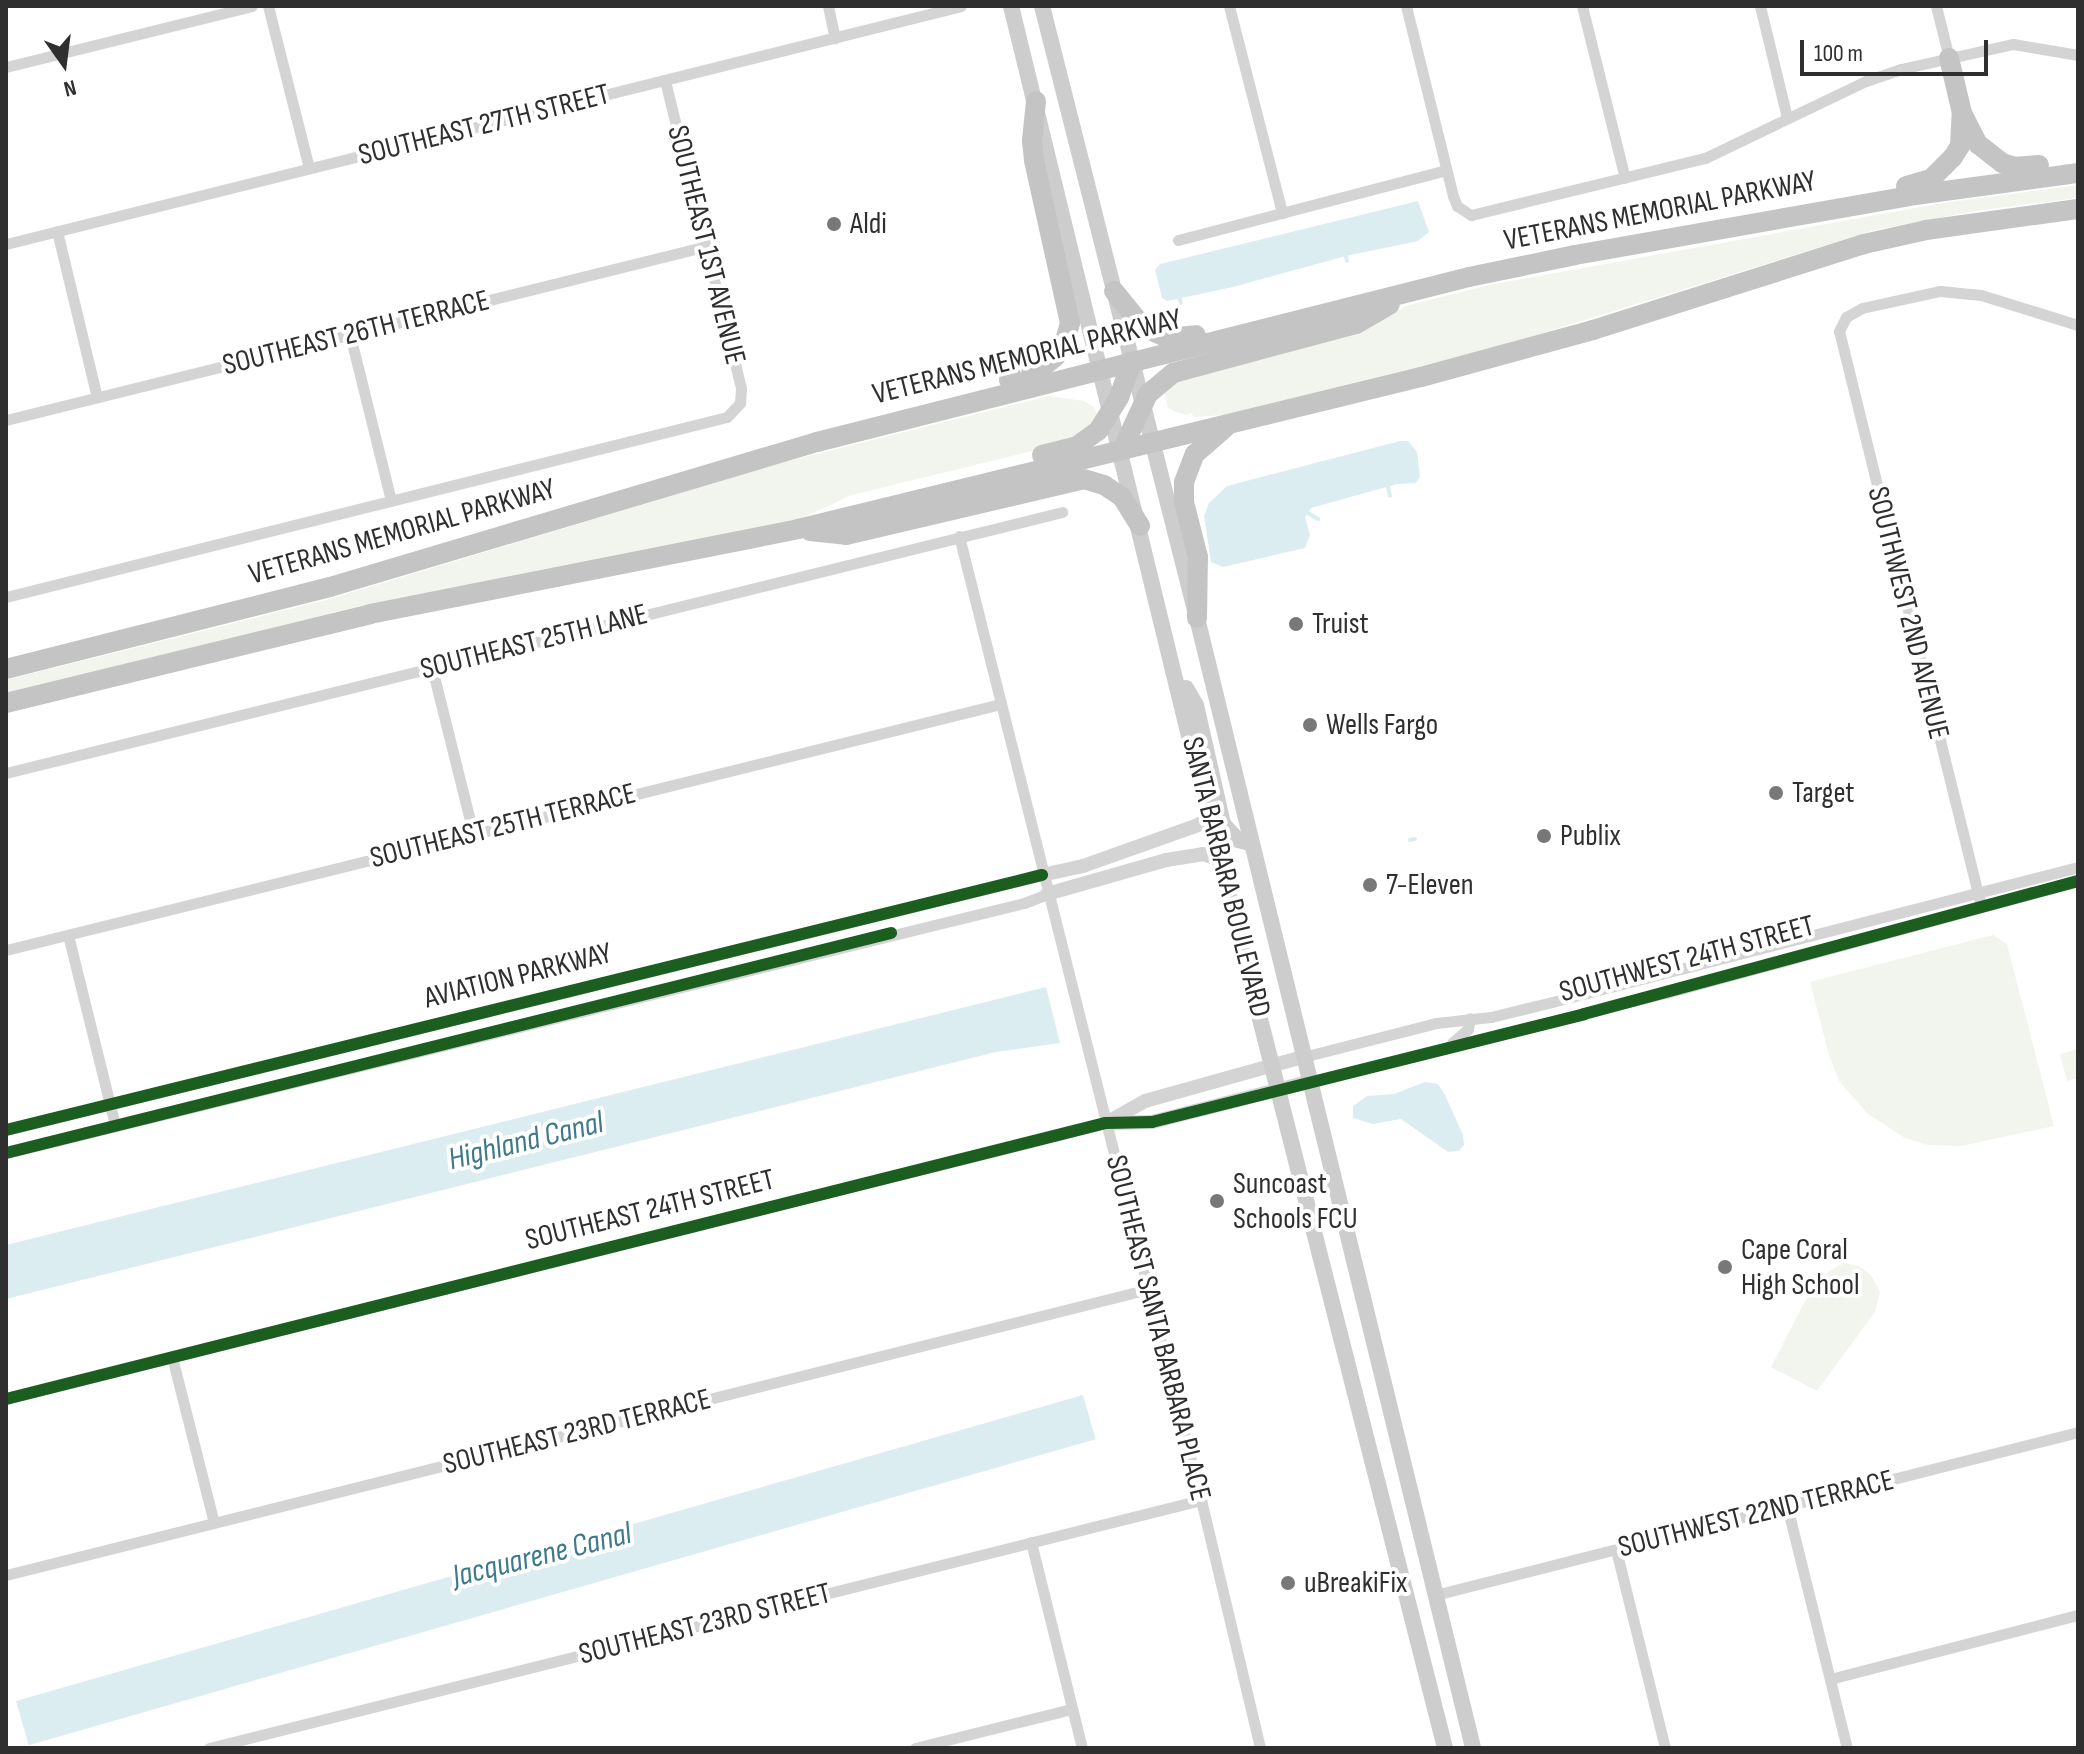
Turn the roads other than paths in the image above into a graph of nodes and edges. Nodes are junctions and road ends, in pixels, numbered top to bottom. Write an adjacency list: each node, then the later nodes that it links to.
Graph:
1 (252, 6): 15 (street)
2 (268, 6): 21 (street)
3 (828, 6): 12 (street)
4 (961, 6): 12 (street, SOUTHEAST 27TH STREET)
5 (1011, 6): 17 (main road, SANTA BARBARA BOULEVARD)
6 (1042, 6): 35 (main road, SANTA BARBARA BOULEVARD)
7 (1229, 6): 26 (street)
8 (1406, 6): 22 (street)
9 (1582, 6): 24 (street)
10 (1760, 6): 19 (street)
11 (1936, 6): 14 (street)
12 (835, 38): 16 (street, SOUTHEAST 27TH STREET)
13 (2078, 55): 14 (street)
14 (1949, 58): 18 (highway); 19 (street)
15 (6, 67)
16 (665, 80): 21 (street, SOUTHEAST 27TH STREET); 32 (street, SOUTHEAST 1ST AVENUE)
17 (1036, 101): 40 (main road, SANTA BARBARA BOULEVARD); 48 (highway)
18 (1962, 113): 20 (highway); 33 (highway)
19 (1787, 118): 24 (street)
20 (2078, 162)
21 (309, 168): 28 (street, SOUTHEAST 27TH STREET)
22 (1446, 170): 24 (street); 26 (street)
23 (2078, 173): 33 (highway, VETERANS MEMORIAL PARKWAY)
24 (1625, 178)
25 (2078, 209): 31 (highway)
26 (1282, 213): 29 (street)
27 (2078, 223): 31 (highway)
28 (57, 231): 30 (street, SOUTHEAST 27TH STREET); 41 (street)
29 (1178, 240)
30 (6, 244)
31 (1864, 244): 45 (highway)
32 (707, 246): 38 (street, SOUTHEAST 26TH TERRACE); 49 (street, SOUTHEAST 1ST AVENUE)
33 (1511, 269): 34 (highway, VETERANS MEMORIAL PARKWAY)
34 (1445, 283): 35 (highway); 36 (highway, VETERANS MEMORIAL PARKWAY)
35 (1114, 291): 39 (main road, SANTA BARBARA BOULEVARD)
36 (1411, 292): 39 (highway, VETERANS MEMORIAL PARKWAY); 42 (highway)
37 (2078, 325): 69 (street, SOUTHWEST 2ND AVENUE)
38 (350, 335): 41 (street, SOUTHEAST 26TH TERRACE); 49 (street)
39 (1132, 361): 40 (highway, VETERANS MEMORIAL PARKWAY); 42 (main road, SANTA BARBARA BOULEVARD); 43 (highway)
40 (1101, 369): 43 (main road, SANTA BARBARA BOULEVARD); 48 (highway, VETERANS MEMORIAL PARKWAY)
41 (97, 397): 44 (street, SOUTHEAST 26TH TERRACE)
42 (1143, 403): 46 (main road, SANTA BARBARA BOULEVARD); 47 (highway)
43 (1112, 410): 47 (main road, SANTA BARBARA BOULEVARD); 52 (highway)
44 (6, 420)
45 (1229, 425): 46 (highway); 55 (highway)
46 (1152, 443): 47 (highway); 55 (main road, SANTA BARBARA BOULEVARD)
47 (1122, 450): 51 (main road, SANTA BARBARA BOULEVARD); 52 (highway)
48 (754, 460): 57 (highway, VETERANS MEMORIAL PARKWAY)
49 (391, 501): 54 (street)
50 (1062, 512): 53 (street, SOUTHEAST 25TH LANE)
51 (1140, 526): 52 (highway); 58 (main road, SANTA BARBARA BOULEVARD)
52 (798, 529): 59 (highway)
53 (959, 536): 56 (street, SOUTHEAST 25TH LANE); 60 (street, SOUTHEAST SANTA BARBARA PLACE)
54 (6, 597)
55 (1197, 618): 64 (main road, SANTA BARBARA BOULEVARD)
56 (432, 668): 61 (street, SOUTHEAST 25TH LANE); 63 (street)
57 (6, 669)
58 (1177, 673): 62 (main road, SANTA BARBARA BOULEVARD); 64 (main road)
59 (6, 703)
60 (1001, 704): 63 (street, SOUTHEAST 25TH TERRACE); 67 (street, SOUTHEAST SANTA BARBARA PLACE)
61 (6, 773)
62 (1209, 818): 65 (main road, SANTA BARBARA BOULEVARD); 67 (street, AVIATION PARKWAY)
63 (473, 833): 72 (street, SOUTHEAST 25TH TERRACE)
64 (1257, 842): 75 (main road, SANTA BARBARA BOULEVARD)
65 (1220, 860): 70 (street, AVIATION PARKWAY); 77 (main road, SANTA BARBARA BOULEVARD)
66 (2078, 867): 69 (street, SOUTHWEST 24TH STREET)
67 (1042, 875): 70 (street, SOUTHEAST SANTA BARBARA PLACE); 80 (street, AVIATION PARKWAY)
68 (2078, 881): 71 (street, SOUTHWEST 24TH STREET)
69 (1978, 892): 71 (street, SOUTHWEST 2ND AVENUE); 74 (street, SOUTHWEST 24TH STREET)
70 (1047, 894): 81 (street, SOUTHEAST SANTA BARBARA PLACE); 82 (street, AVIATION PARKWAY)
71 (1981, 906): 76 (street, SOUTHWEST 24TH STREET)
72 (68, 935): 73 (street, SOUTHEAST 25TH TERRACE); 80 (street)
73 (6, 950)
74 (1470, 1018): 75 (street, SOUTHWEST 24TH STREET); 76 (street)
75 (1303, 1057): 77 (street, SOUTHEAST 24TH STREET); 78 (main road, SANTA BARBARA BOULEVARD)
76 (1387, 1063): 78 (street, SOUTHWEST 24TH STREET)
77 (1272, 1065): 79 (main road, SANTA BARBARA BOULEVARD); 81 (street, SOUTHEAST 24TH STREET)
78 (1308, 1082): 79 (street, SOUTHEAST 24TH STREET); 95 (main road, SANTA BARBARA BOULEVARD)
79 (1279, 1089): 81 (street, SOUTHEAST 24TH STREET); 105 (main road, SANTA BARBARA BOULEVARD)
80 (110, 1105): 82 (street); 83 (street, AVIATION PARKWAY)
81 (1106, 1123): 85 (street, SOUTHEAST SANTA BARBARA PLACE); 86 (street, SOUTHEAST 24TH STREET)
82 (115, 1125): 84 (street, AVIATION PARKWAY)
83 (6, 1130)
84 (6, 1153)
85 (1149, 1289): 89 (street, SOUTHEAST SANTA BARBARA PLACE); 91 (street, SOUTHEAST 23RD TERRACE)
86 (172, 1357): 87 (street, SOUTHEAST 24TH STREET); 91 (street)
87 (6, 1399)
88 (2078, 1432): 90 (street, SOUTHWEST 22ND TERRACE)
89 (1201, 1500): 92 (street, SOUTHEAST 23RD STREET); 104 (street, SOUTHEAST SANTA BARBARA PLACE)
90 (1787, 1506): 93 (street, SOUTHWEST 22ND TERRACE); 97 (street)
91 (214, 1523): 94 (street, SOUTHEAST 23RD TERRACE)
92 (1031, 1542): 98 (street); 99 (street, SOUTHEAST 23RD STREET)
93 (1616, 1550): 95 (street, SOUTHWEST 22ND TERRACE); 107 (street)
94 (6, 1575)
95 (1435, 1595): 106 (main road, SANTA BARBARA BOULEVARD)
96 (2078, 1615): 97 (street)
97 (1830, 1679): 108 (street)
98 (1072, 1709): 102 (street); 103 (street)
99 (267, 1734): 100 (street, SOUTHEAST 23RD STREET); 101 (street)
100 (209, 1748)
101 (270, 1748)
102 (915, 1748)
103 (1082, 1748)
104 (1260, 1748)
105 (1445, 1748)
106 (1473, 1748)
107 (1665, 1748)
108 (1847, 1748)

